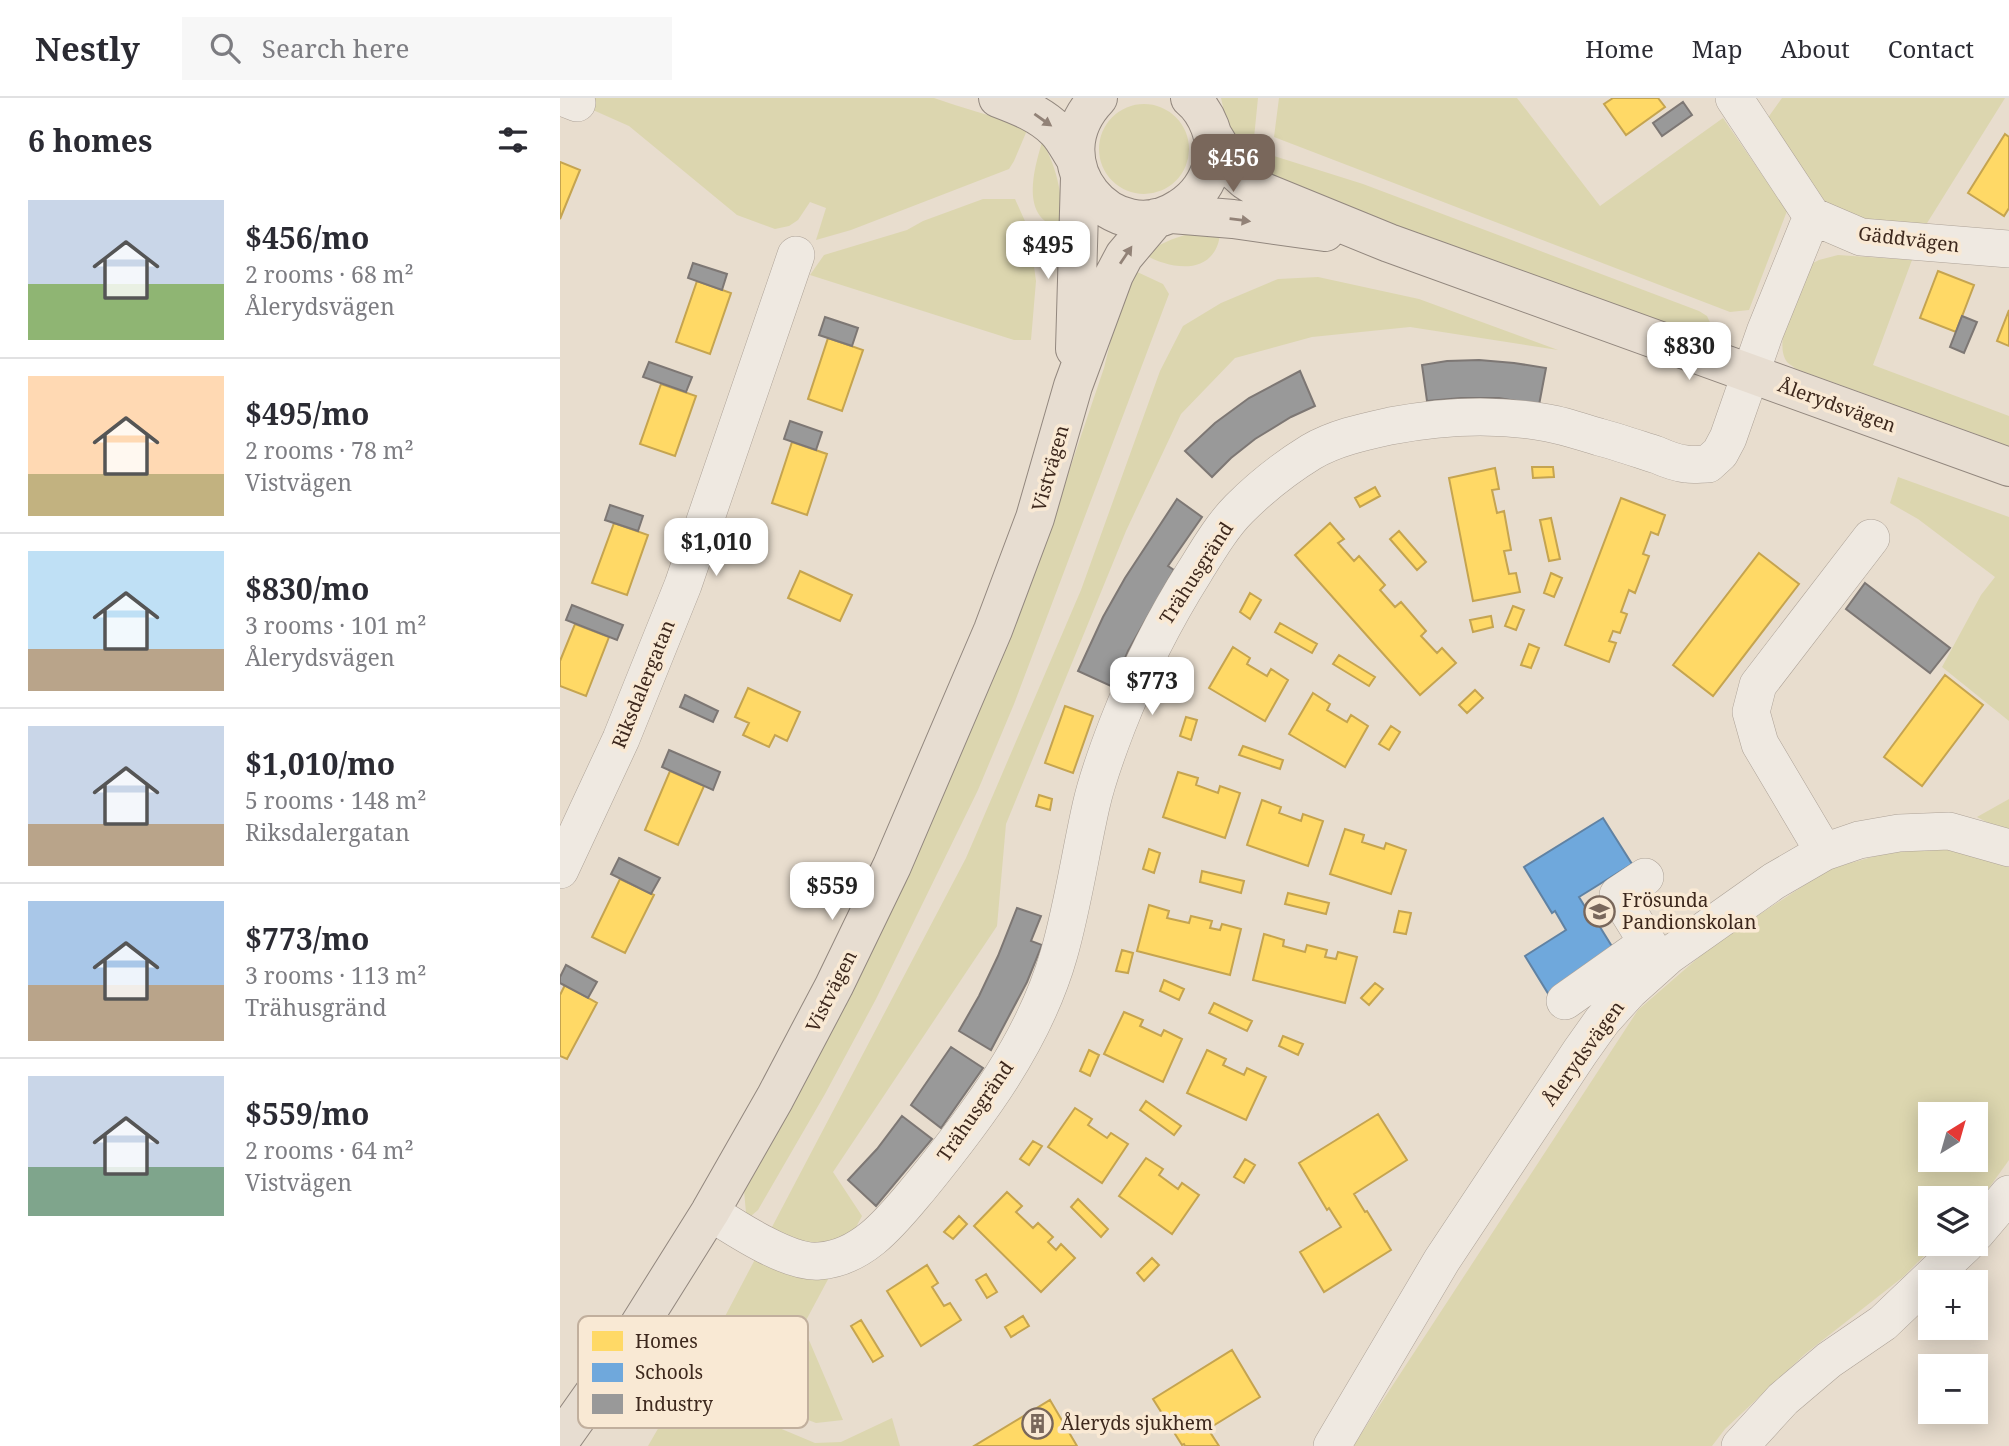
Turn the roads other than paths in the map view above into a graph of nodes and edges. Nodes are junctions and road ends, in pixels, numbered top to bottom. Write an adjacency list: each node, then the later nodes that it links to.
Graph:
1 (998, 98): 5 (main road, one-way to 5)
2 (1098, 98): 5 (main road, Vistvägen)
3 (1734, 98): 7 (street)
4 (1204, 112): 6 (main road, Vistvägen); 8 (main road, Ålerydsvägen)
5 (1078, 168): 6 (main road, Ålerydsvägen); 12 (main road, Vistvägen)
6 (1164, 216): 8 (main road, Ålerydsvägen, one-way to 8); 12 (main road, Vistvägen, one-way to 6)
7 (1812, 216): 9 (street, Gäddvägen); 11 (street)
8 (1389, 243): 11 (main road, Ålerydsvägen)
9 (2009, 249)
10 (796, 256): 17 (street, Riksdalergatan)
11 (1751, 373): 13 (main road, Ålerydsvägen); 22 (street, Trähusgränd)
12 (1073, 386): 22 (main road, Vistvägen)
13 (2009, 467)
14 (1871, 538): 16 (street)
15 (2009, 849): 16 (street, Ålerydsvägen)
16 (1824, 852): 19 (street, Ålerydsvägen)
17 (560, 870)
18 (1645, 877): 19 (street)
19 (1654, 953): 20 (street); 28 (street, Ålerydsvägen)
20 (1565, 1001)
21 (2009, 1194): 23 (street)
22 (710, 1212): 25 (main road, Vistvägen)
23 (1988, 1219)
24 (1953, 1256): 29 (street)
25 (645, 1316)
26 (578, 1416): 27 (main road, Vistvägen)
27 (560, 1441)
28 (1332, 1446)
29 (1740, 1446)

